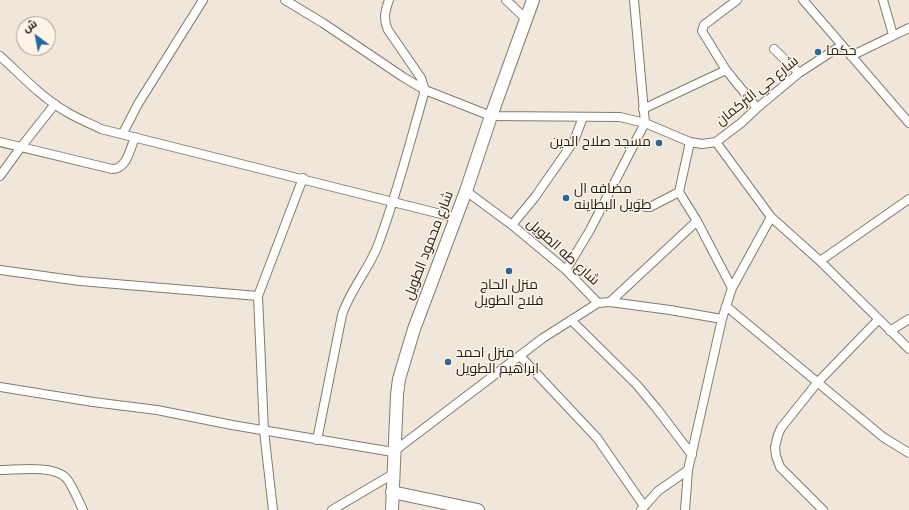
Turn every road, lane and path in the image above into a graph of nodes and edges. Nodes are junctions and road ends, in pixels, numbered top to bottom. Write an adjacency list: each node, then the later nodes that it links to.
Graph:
1 (203, 0): 28 (street)
2 (285, 0): 20 (street)
3 (389, 0): 20 (street)
4 (506, 0): 10 (street)
5 (533, 0): 10 (street, شارع محمود الطويل)
6 (634, 0): 23 (street)
7 (737, 0): 18 (street)
8 (803, 0): 14 (street)
9 (883, 0): 12 (street)
10 (526, 19): 24 (street, شارع محمود الطويل)
11 (906, 29): 12 (street); 13 (street)
12 (893, 35): 17 (street)
13 (909, 38)
14 (842, 45): 17 (street); 19 (street, شارع حي التركمان)
15 (774, 49): 19 (street)
16 (0, 56): 21 (street)
17 (851, 56): 27 (street)
18 (726, 70): 22 (street); 23 (street)
19 (799, 73): 22 (street, شارع حي التركمان)
20 (425, 90): 24 (street); 39 (street)
21 (55, 104): 28 (street); 33 (street)
22 (757, 108): 32 (street, شارع حي التركمان)
23 (643, 109): 26 (street)
24 (491, 116): 25 (street, شارع حي التركمان); 36 (street, شارع محمود الطويل)
25 (583, 117): 26 (street, شارع حي التركمان); 44 (street)
26 (645, 123): 31 (street, شارع حي التركمان); 47 (street)
27 (909, 124)
28 (122, 133): 29 (street)
29 (135, 137): 33 (street); 35 (street)
30 (0, 142): 33 (street)
31 (690, 142): 32 (street, شارع حي التركمان); 37 (street)
32 (716, 142): 41 (street)
33 (21, 146): 34 (street)
34 (0, 176)
35 (303, 178): 39 (street); 49 (street)
36 (466, 191): 42 (street, شارع محمود الطويل); 44 (street, شارع طه الطويل)
37 (679, 192): 40 (street); 43 (street)
38 (909, 199): 45 (street)
39 (392, 201): 42 (street); 63 (street)
40 (640, 204)
41 (771, 217): 45 (street); 48 (street)
42 (457, 218): 64 (street, شارع محمود الطويل)
43 (697, 221): 48 (street); 50 (street)
44 (512, 225): 47 (street, شارع طه الطويل)
45 (820, 261): 56 (street)
46 (0, 270): 49 (street)
47 (566, 270): 51 (street, شارع طه الطويل)
48 (732, 288): 52 (street)
49 (258, 296): 62 (street)
50 (610, 302): 51 (street, شارع طه الطويل); 53 (street, شارع طه الطويل)
51 (598, 303): 55 (street)
52 (726, 306): 53 (street); 60 (street)
53 (722, 319): 66 (street)
54 (909, 319): 57 (street)
55 (571, 320): 59 (street); 66 (street)
56 (878, 320): 57 (street); 60 (street)
57 (890, 331): 58 (street)
58 (909, 349)
59 (520, 356): 64 (street); 71 (street)
60 (817, 383): 65 (street); 78 (street)
61 (0, 387): 62 (street)
62 (264, 431): 63 (street); 73 (street)
63 (317, 440): 64 (street)
64 (393, 452): 69 (street, شارع محمود الطويل)
65 (909, 453)
66 (692, 455): 68 (street)
67 (0, 470): 72 (street)
68 (688, 470): 71 (street); 77 (street)
69 (393, 474): 70 (street, شارع محمود الطويل); 74 (street)
70 (392, 492): 75 (street, شارع محمود الطويل); 76 (street)
71 (642, 508)
72 (84, 510)
73 (272, 510)
74 (332, 510)
75 (392, 510)
76 (478, 510)
77 (685, 510)
78 (823, 510)

